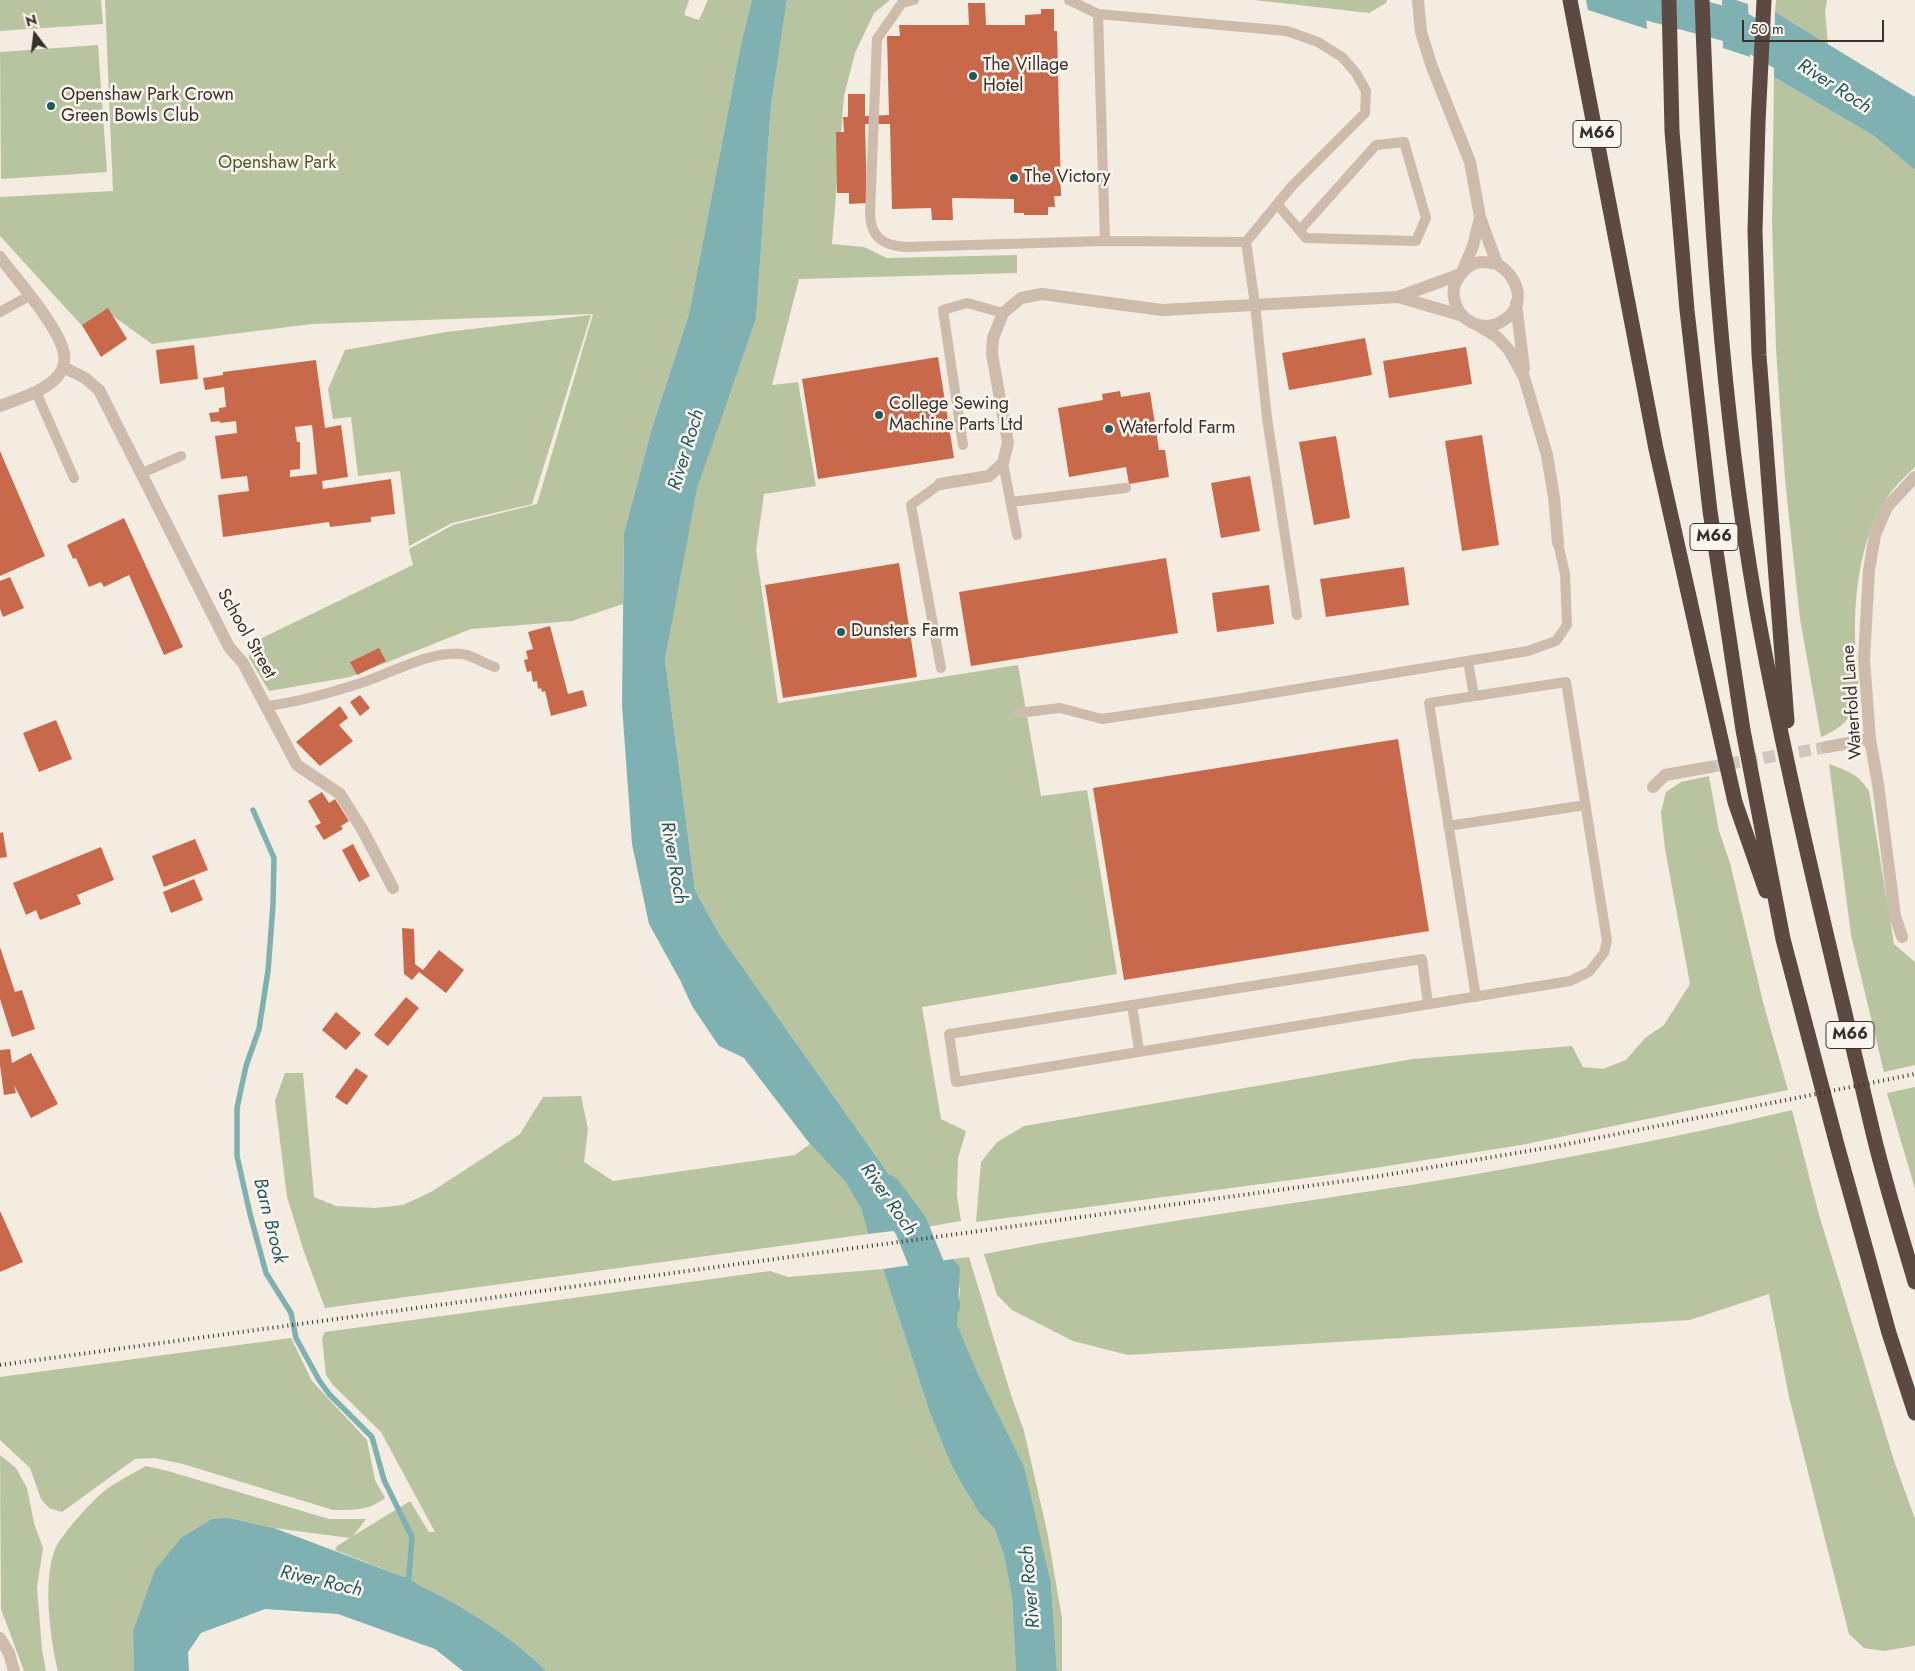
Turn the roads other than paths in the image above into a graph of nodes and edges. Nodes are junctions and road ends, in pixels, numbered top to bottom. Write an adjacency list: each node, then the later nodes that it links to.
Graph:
1 (914, 0): 12 (lane)
2 (1069, 0): 8 (lane)
3 (1418, 0): 10 (street)
4 (1570, 0): 56 (highway, M66)
5 (1669, 0): 56 (highway, M66)
6 (1702, 0): 50 (highway, M66)
7 (1764, 0): 50 (highway, M66)
8 (1098, 14): 9 (lane); 12 (lane)
9 (1277, 204): 11 (lane); 13 (lane)
10 (1480, 217): 15 (street); 16 (street)
11 (1300, 230): 11 (lane)
12 (1105, 241): 13 (lane)
13 (1246, 242): 20 (lane)
14 (0, 258): 17 (street)
15 (1497, 264): 16 (street); 19 (street)
16 (1461, 273): 18 (street); 23 (street)
17 (29, 296): 21 (lane); 25 (street)
18 (1398, 297): 20 (street); 23 (street)
19 (1516, 303): 24 (street); 26 (street)
20 (1255, 304): 22 (street); 40 (lane)
21 (0, 312)
22 (1003, 313): 29 (lane); 31 (street)
23 (1460, 315): 24 (street)
24 (1480, 326): 26 (street)
25 (63, 367): 27 (street); 32 (street, School Street)
26 (1524, 377): 39 (street)
27 (36, 392): 28 (street); 34 (lane)
28 (0, 406)
29 (963, 445)
30 (181, 456): 32 (lane)
31 (1003, 463): 35 (street); 37 (lane)
32 (142, 473): 45 (street, School Street)
33 (1915, 477): 47 (street, Waterfold Lane)
34 (74, 478)
35 (940, 484): 43 (lane)
36 (1126, 488): 37 (lane)
37 (1011, 502): 38 (lane)
38 (1017, 535)
39 (1558, 543): 41 (lane)
40 (1297, 615)
41 (1468, 661): 44 (lane); 46 (lane)
42 (495, 667): 45 (lane)
43 (941, 668)
44 (1474, 696): 52 (lane); 53 (lane)
45 (266, 706): 54 (street, School Street)
46 (1017, 713)
47 (1870, 739): 48 (street); 55 (street, Waterfold Lane)
48 (1827, 747)
49 (1710, 767): 51 (street)
50 (1792, 785): 61 (highway, M66)
51 (1653, 787)
52 (1586, 805): 53 (lane); 57 (lane)
53 (1448, 826): 57 (lane)
54 (393, 888)
55 (1902, 937)
56 (1783, 939): 62 (highway, M66)
57 (1476, 996): 58 (lane)
58 (1428, 1004): 59 (lane); 60 (lane)
59 (1132, 1005): 60 (lane); 60 (lane)
60 (1139, 1050)
61 (1915, 1282)
62 (1915, 1413)
63 (0, 1638): 64 (street)
64 (14, 1671)

